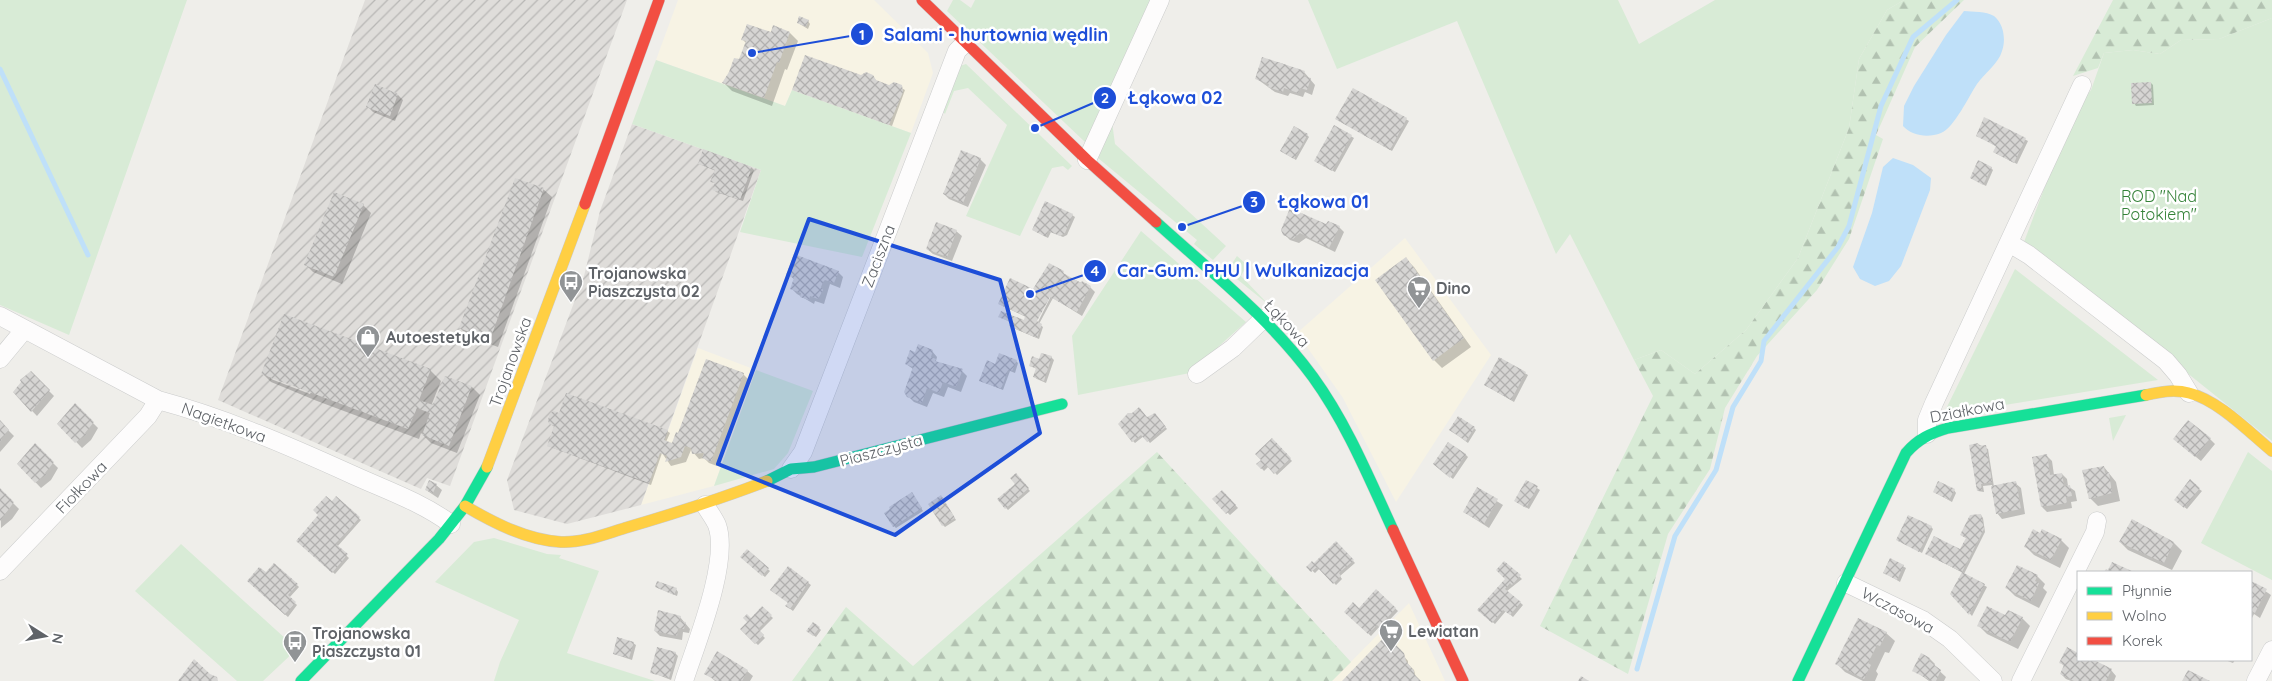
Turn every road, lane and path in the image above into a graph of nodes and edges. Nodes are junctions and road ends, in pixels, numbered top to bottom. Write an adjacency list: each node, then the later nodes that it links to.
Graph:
1 (660, 0): 20 (street, Trojanowska)
2 (922, 0): 4 (street, Łąkowa)
3 (1160, 0): 6 (street)
4 (965, 43): 6 (street, Łąkowa); 18 (street, Zaciszna)
5 (2082, 85): 7 (street)
6 (1087, 160): 9 (street, Łąkowa)
7 (2009, 244): 13 (street); 16 (street)
8 (0, 316): 10 (street, Nagietkowa)
9 (1263, 319): 12 (street); 28 (street, Łąkowa)
10 (24, 330): 11 (street); 14 (street, Nagietkowa)
11 (0, 359)
12 (1197, 374)
13 (2188, 392): 16 (street, Działkowa); 17 (street, Działkowa)
14 (158, 400): 22 (street, Nagietkowa); 23 (street, Fiołkowa)
15 (1062, 404): 18 (street, Piaszczysta)
16 (1927, 434): 24 (street, Działkowa)
17 (2272, 451)
18 (791, 469): 19 (street, Piaszczysta)
19 (705, 505): 20 (street, Piaszczysta); 27 (street)
20 (465, 506): 22 (street, Trojanowska)
21 (2097, 521): 31 (street)
22 (451, 524): 26 (street, Trojanowska)
23 (0, 571)
24 (1846, 583): 29 (street, Działkowa); 30 (street, Wczasowa)
25 (2272, 650): 32 (street)
26 (301, 681)
27 (684, 681)
28 (1463, 681)
29 (1798, 681)
30 (1993, 681)
31 (2021, 681)
32 (2256, 681)

